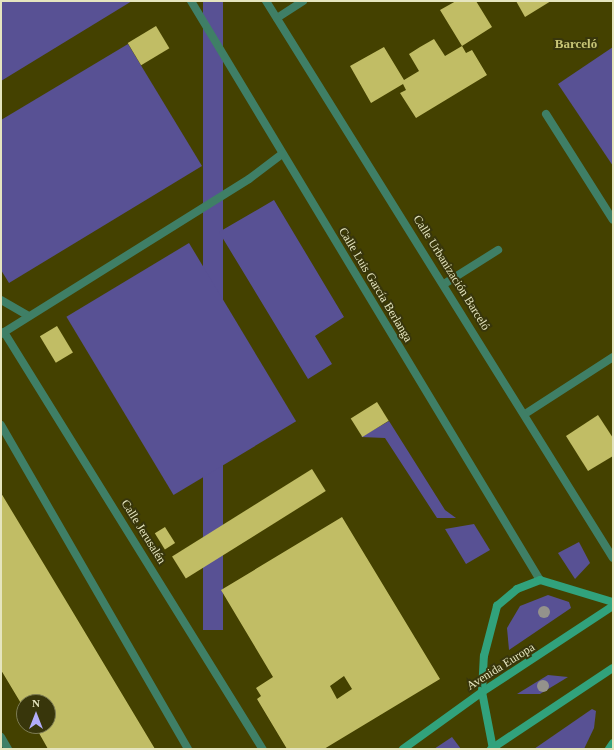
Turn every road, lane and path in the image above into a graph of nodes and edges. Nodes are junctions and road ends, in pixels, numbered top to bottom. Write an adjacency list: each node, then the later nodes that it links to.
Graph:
1 (191, 1): 6 (street, Calle Luis García Berlanga)
2 (266, 1): 4 (street, Calle Urbanización Barceló)
3 (303, 1): 4 (street)
4 (277, 18): 9 (street, Calle Urbanización Barceló)
5 (546, 114): 7 (street)
6 (282, 154): 11 (street); 17 (street, Calle Luis García Berlanga)
7 (613, 220)
8 (498, 250): 9 (street)
9 (444, 284): 14 (street, Calle Urbanización Barceló)
10 (1, 300): 11 (street)
11 (29, 316): 12 (street)
12 (3, 333): 26 (street, Calle Jerusalén)
13 (613, 357): 14 (street)
14 (525, 414): 16 (street, Calle Urbanización Barceló)
15 (1, 425): 25 (street)
16 (613, 558)
17 (540, 580): 18 (main road); 21 (main road)
18 (613, 602)
19 (613, 606): 21 (main road, Avenida Europa)
20 (613, 668): 28 (main road)
21 (482, 692): 27 (main road, Avenida Europa); 28 (main road)
22 (1, 737): 24 (street)
23 (613, 743): 29 (main road)
24 (8, 749)
25 (188, 749)
26 (262, 749)
27 (403, 749)
28 (492, 749)
29 (609, 749)

